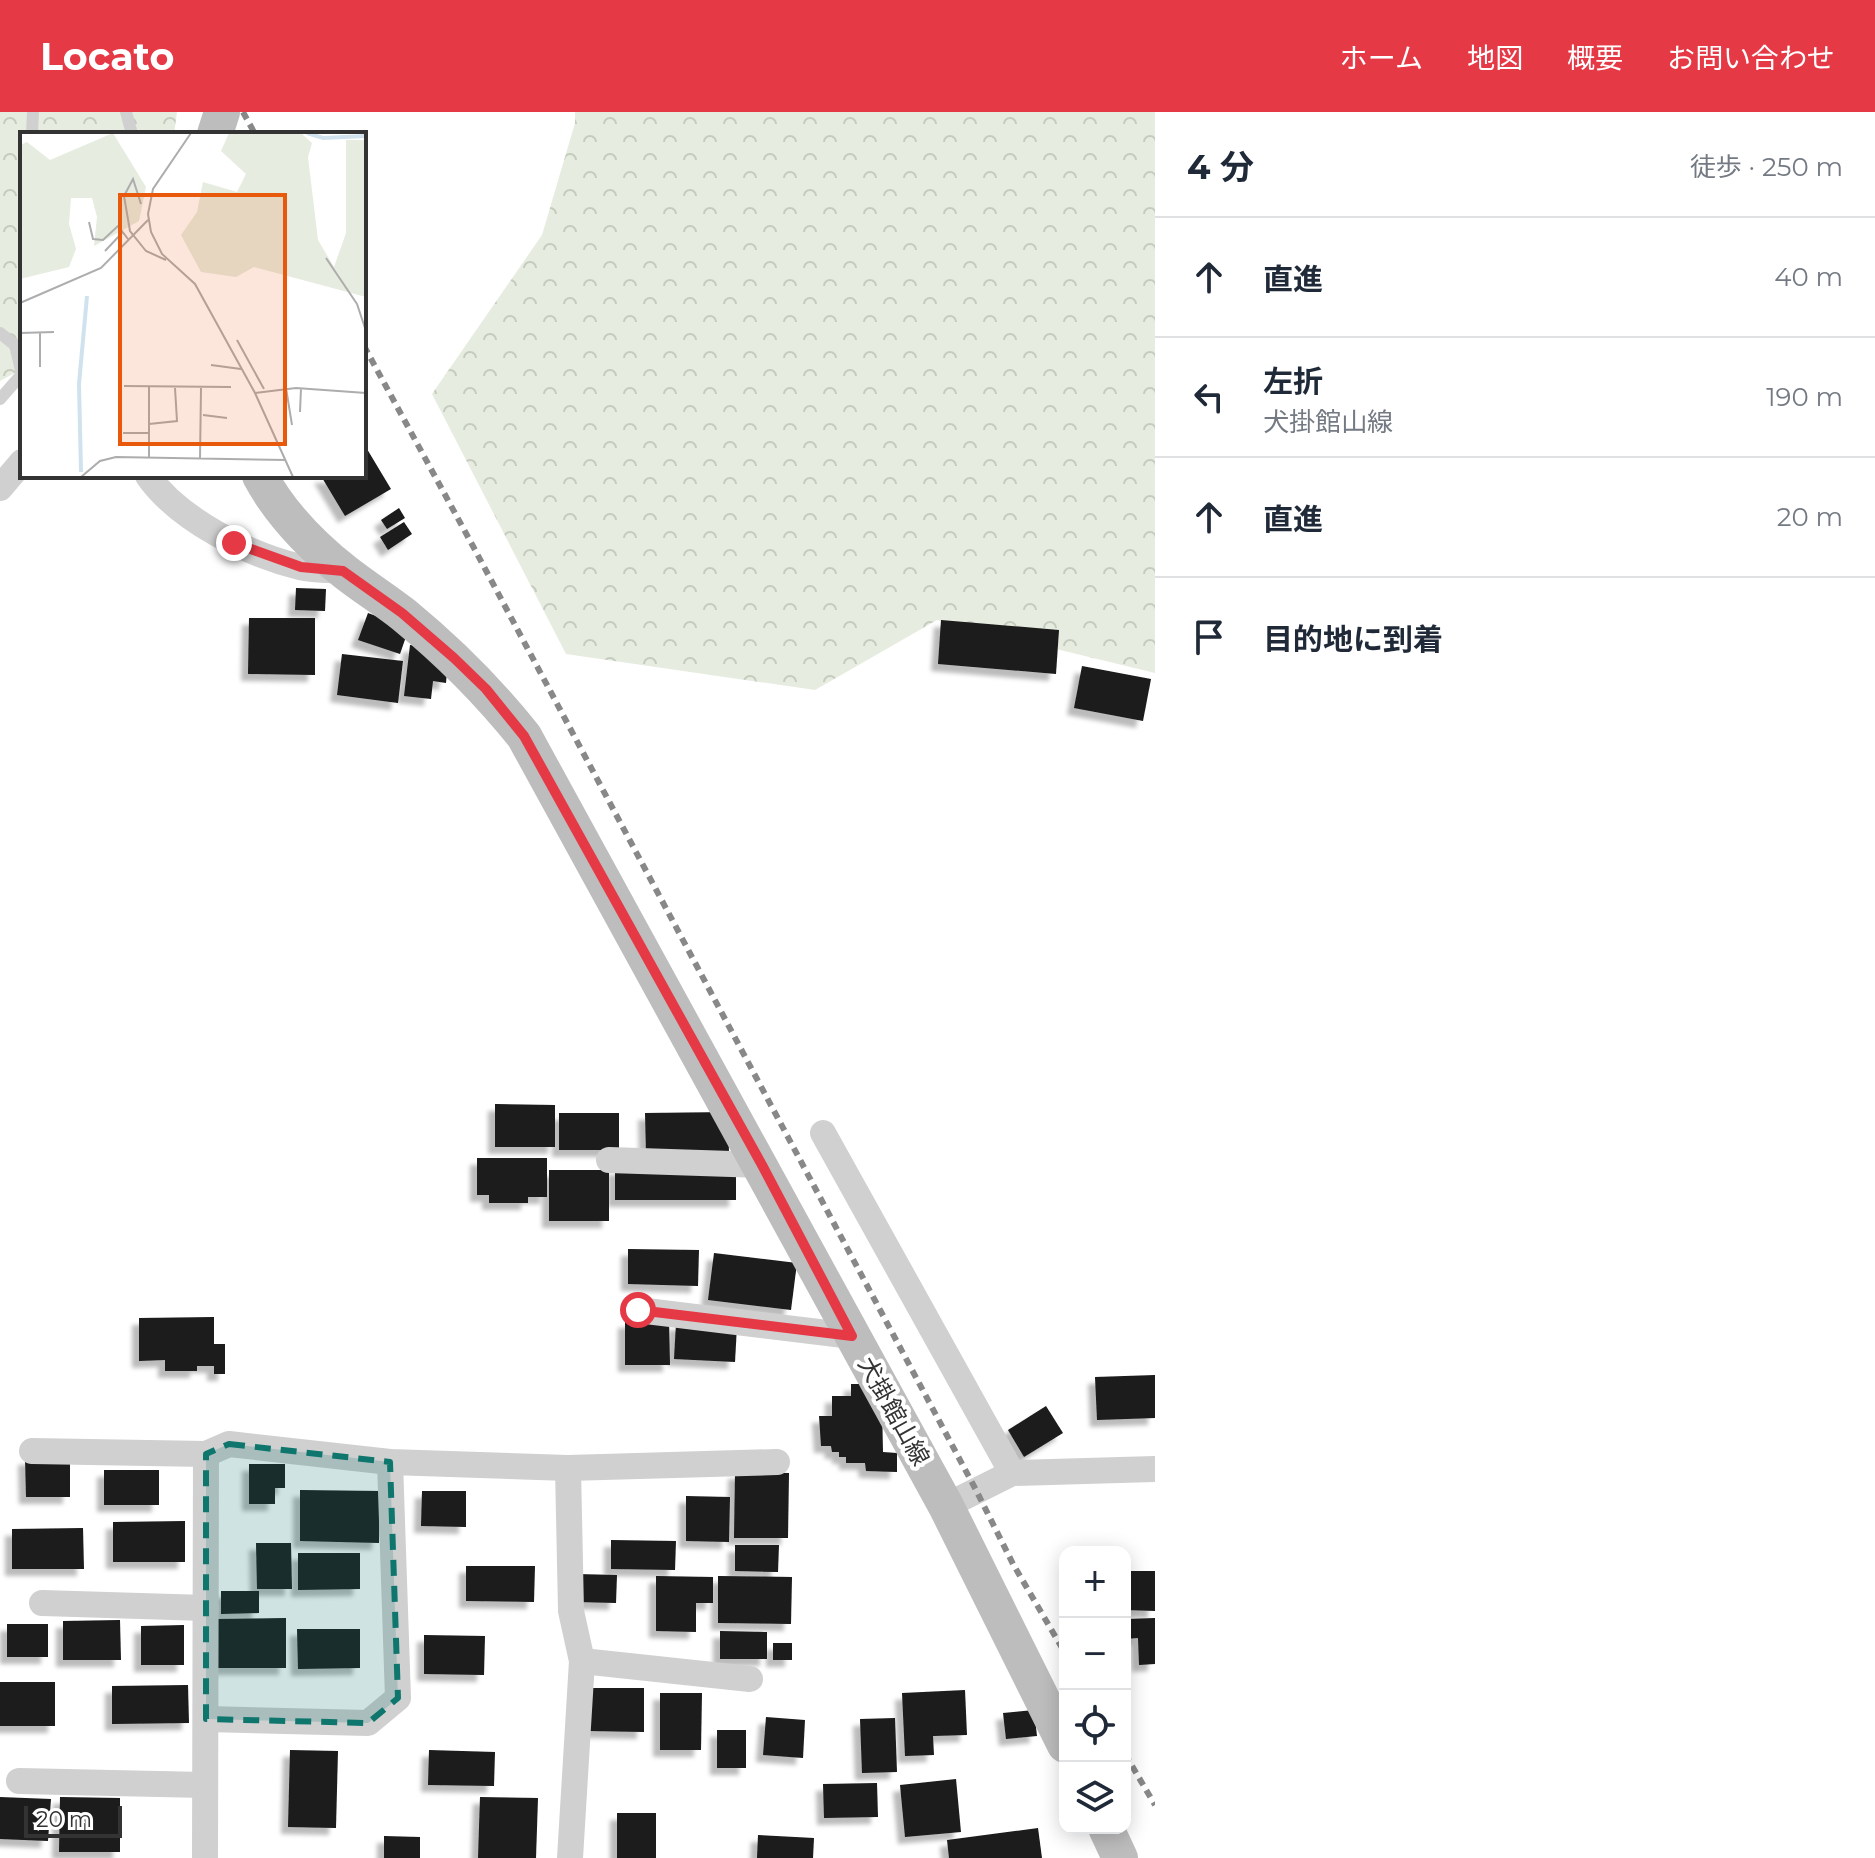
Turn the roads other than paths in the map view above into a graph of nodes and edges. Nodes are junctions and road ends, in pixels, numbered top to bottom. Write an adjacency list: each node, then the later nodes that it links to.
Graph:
1 (33, 112): 4 (lane)
2 (126, 112): 5 (lane)
3 (222, 112): 6 (main road)
4 (32, 132)
5 (131, 132)
6 (216, 132)
7 (0, 333): 8 (lane)
8 (20, 366)
9 (20, 377): 10 (lane)
10 (0, 399)
11 (20, 464): 14 (street)
12 (150, 478): 15 (street)
13 (261, 478): 15 (main road, 犬掛館山線)
14 (0, 488)
15 (343, 571): 18 (main road, 犬掛館山線)
16 (823, 1133): 27 (street)
17 (609, 1160): 18 (street)
18 (762, 1165): 20 (main road, 犬掛館山線)
19 (638, 1310): 20 (street)
20 (852, 1336): 28 (main road, 犬掛館山線)
21 (32, 1451): 22 (street)
22 (206, 1454): 23 (street); 30 (street)
23 (390, 1462): 25 (street); 33 (street)
24 (777, 1462): 25 (street)
25 (568, 1468): 31 (street)
26 (1155, 1469): 27 (street)
27 (1012, 1473): 28 (street)
28 (946, 1506): 34 (main road, 犬掛館山線)
29 (42, 1603): 30 (street)
30 (206, 1608): 33 (street)
31 (582, 1661): 32 (street); 39 (street)
32 (750, 1679)
33 (206, 1719): 36 (street)
34 (1059, 1733)
35 (19, 1781): 36 (street)
36 (205, 1785): 38 (street)
37 (1109, 1834): 40 (main road)
38 (205, 1858)
39 (570, 1858)
40 (1120, 1858)

